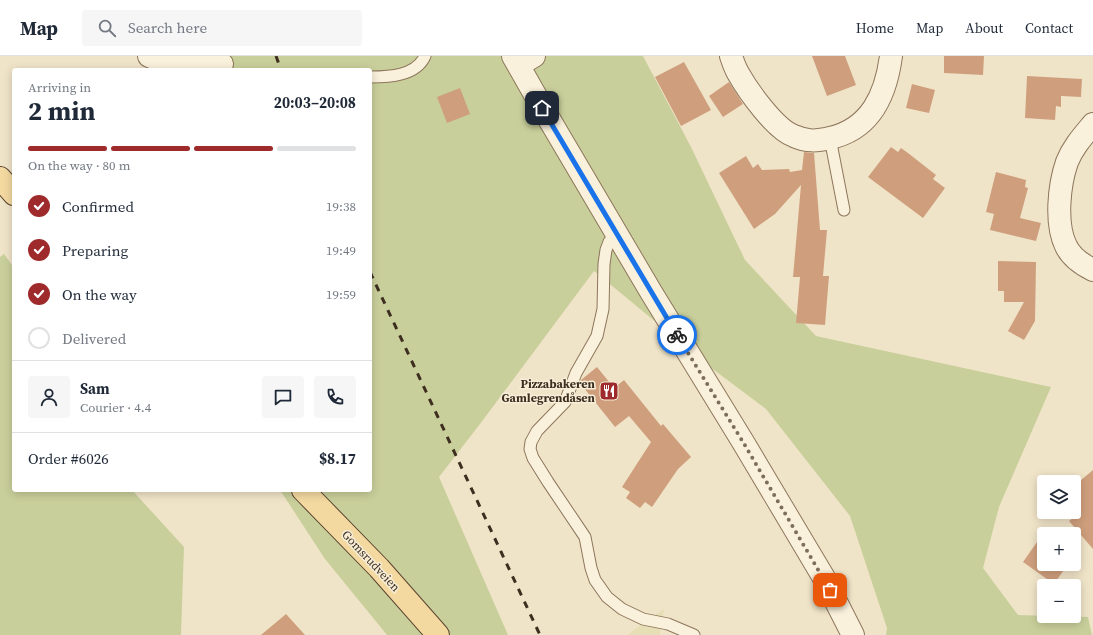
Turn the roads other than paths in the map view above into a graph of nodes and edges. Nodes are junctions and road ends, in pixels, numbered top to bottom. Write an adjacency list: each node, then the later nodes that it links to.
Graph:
1 (149, 56): 6 (street)
2 (425, 56): 7 (lane)
3 (731, 56): 9 (street)
4 (891, 56): 9 (street)
5 (522, 59): 13 (street)
6 (222, 63)
7 (372, 77)
8 (1093, 124): 14 (street)
9 (830, 138): 12 (lane)
10 (0, 178): 11 (main road)
11 (12, 192)
12 (844, 210)
13 (616, 233): 17 (lane); 18 (street)
14 (1093, 270)
15 (305, 492): 16 (main road, Gomsrudveien)
16 (438, 635)
17 (694, 635)
18 (853, 635)

